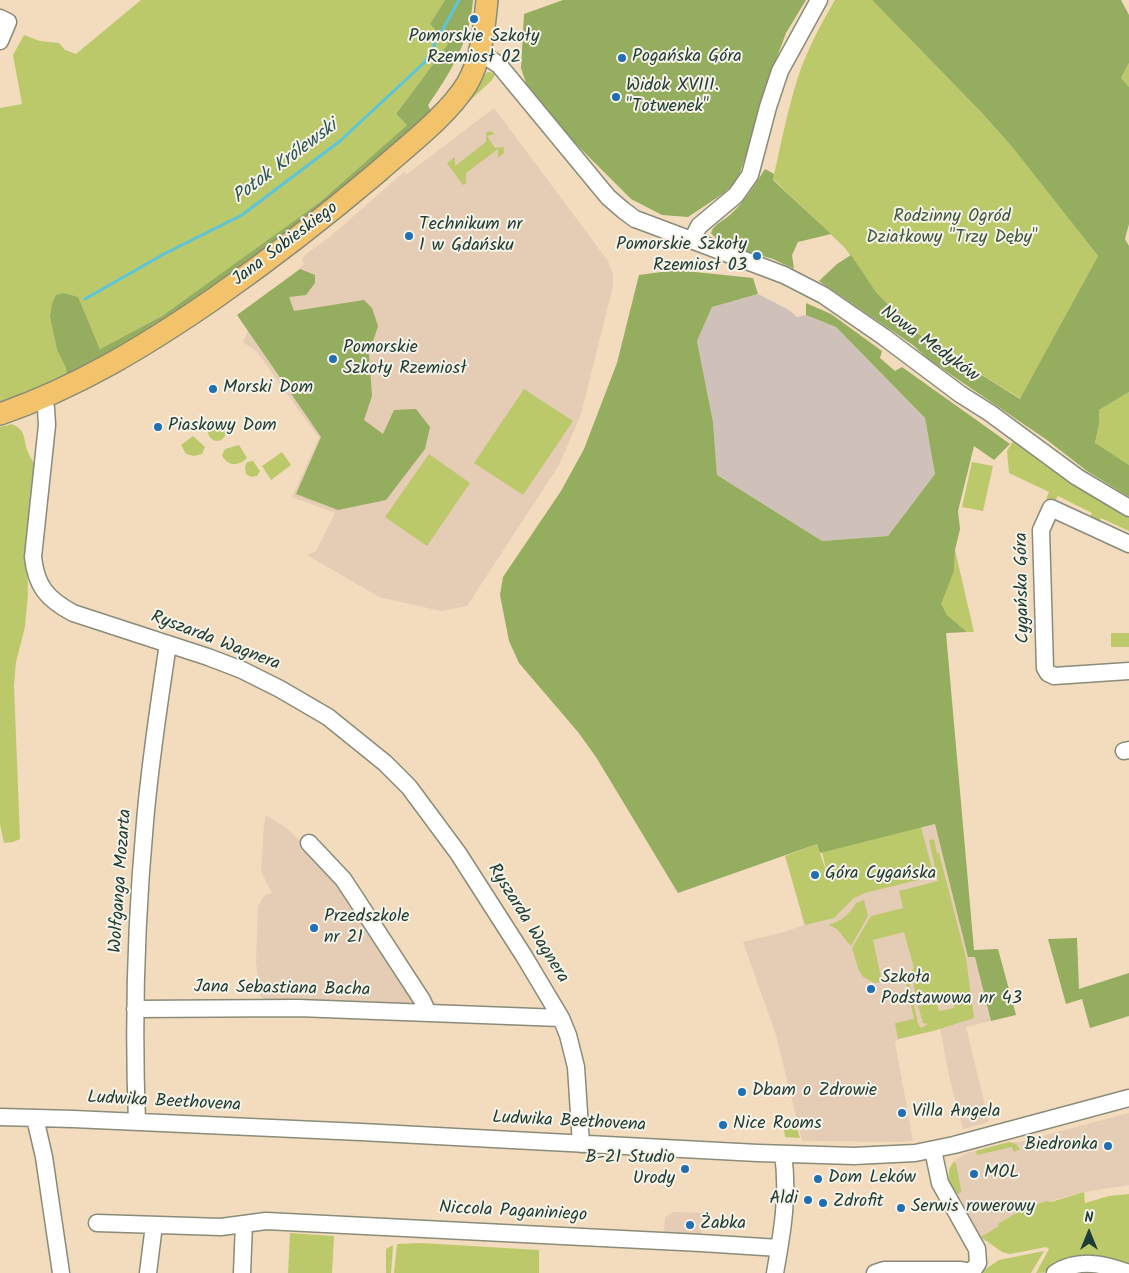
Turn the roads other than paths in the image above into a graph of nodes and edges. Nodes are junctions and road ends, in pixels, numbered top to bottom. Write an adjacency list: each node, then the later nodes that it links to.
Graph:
1 (486, 0): 5 (main road, Jana Sobieskiego)
2 (819, 0): 6 (street)
3 (0, 18): 4 (street)
4 (0, 41)
5 (480, 54): 6 (street, Nowa Medyków); 7 (main road, Jana Sobieskiego)
6 (692, 240): 9 (street, Nowa Medyków)
7 (42, 399): 8 (main road, Jana Sobieskiego); 11 (street, Ryszarda Wagnera)
8 (2, 414)
9 (1129, 508)
10 (1129, 544): 12 (street, Cygańska Góra)
11 (168, 644): 14 (street, Wolfganga Mozarta); 16 (street, Ryszarda Wagnera)
12 (1129, 671)
13 (309, 843): 15 (street)
14 (135, 1009): 15 (street, Jana Sebastiana Bacha); 20 (street, Wolfganga Mozarta)
15 (428, 1013): 16 (street, Jana Sebastiana Bacha)
16 (561, 1018): 21 (street, Ryszarda Wagnera)
17 (1129, 1098): 22 (street, Ludwika Beethovena)
18 (0, 1118): 19 (street, Ludwika Beethovena)
19 (35, 1118): 20 (street, Ludwika Beethovena); 29 (street)
20 (137, 1122): 21 (street, Ludwika Beethovena)
21 (580, 1144): 23 (street, Ludwika Beethovena)
22 (933, 1150): 23 (street, Ludwika Beethovena); 28 (street)
23 (783, 1154): 27 (street)
24 (97, 1223): 26 (street, Niccola Paganiniego)
25 (244, 1224): 26 (street, Niccola Paganiniego); 27 (street, Niccola Paganiniego); 31 (street)
26 (154, 1225): 30 (street)
27 (779, 1248): 32 (street)
28 (972, 1272): 33 (street)
29 (61, 1273)
30 (148, 1273)
31 (242, 1273)
32 (775, 1273)
33 (875, 1273)
34 (1055, 1273): 35 (street)
35 (1129, 1273)

